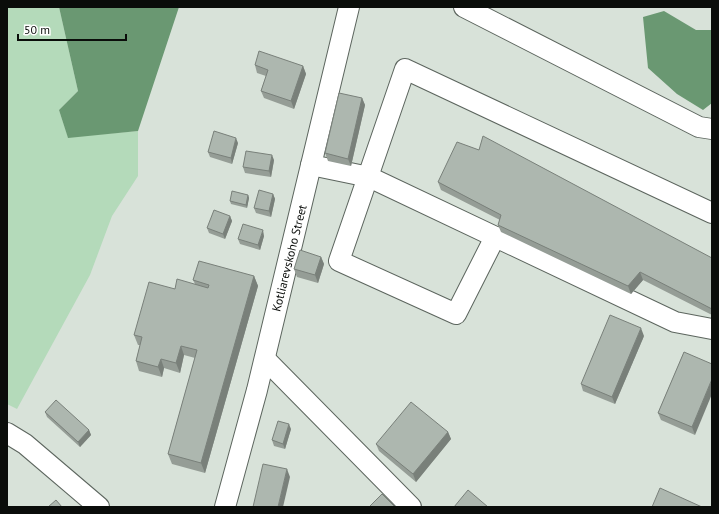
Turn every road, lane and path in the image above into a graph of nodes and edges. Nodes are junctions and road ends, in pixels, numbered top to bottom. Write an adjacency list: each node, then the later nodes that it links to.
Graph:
1 (349, 7): 4 (street, Kotliarevskoho Street)
2 (464, 7): 3 (street)
3 (712, 129)
4 (311, 165): 5 (street); 9 (street, Kotliarevskoho Street)
5 (369, 177): 6 (street); 7 (street); 7 (street)
6 (712, 213)
7 (495, 237): 8 (street)
8 (712, 330)
9 (265, 359): 12 (street, Kotliarevskoho Street); 13 (street)
10 (7, 433): 11 (street)
11 (98, 507)
12 (224, 507)
13 (411, 507)

